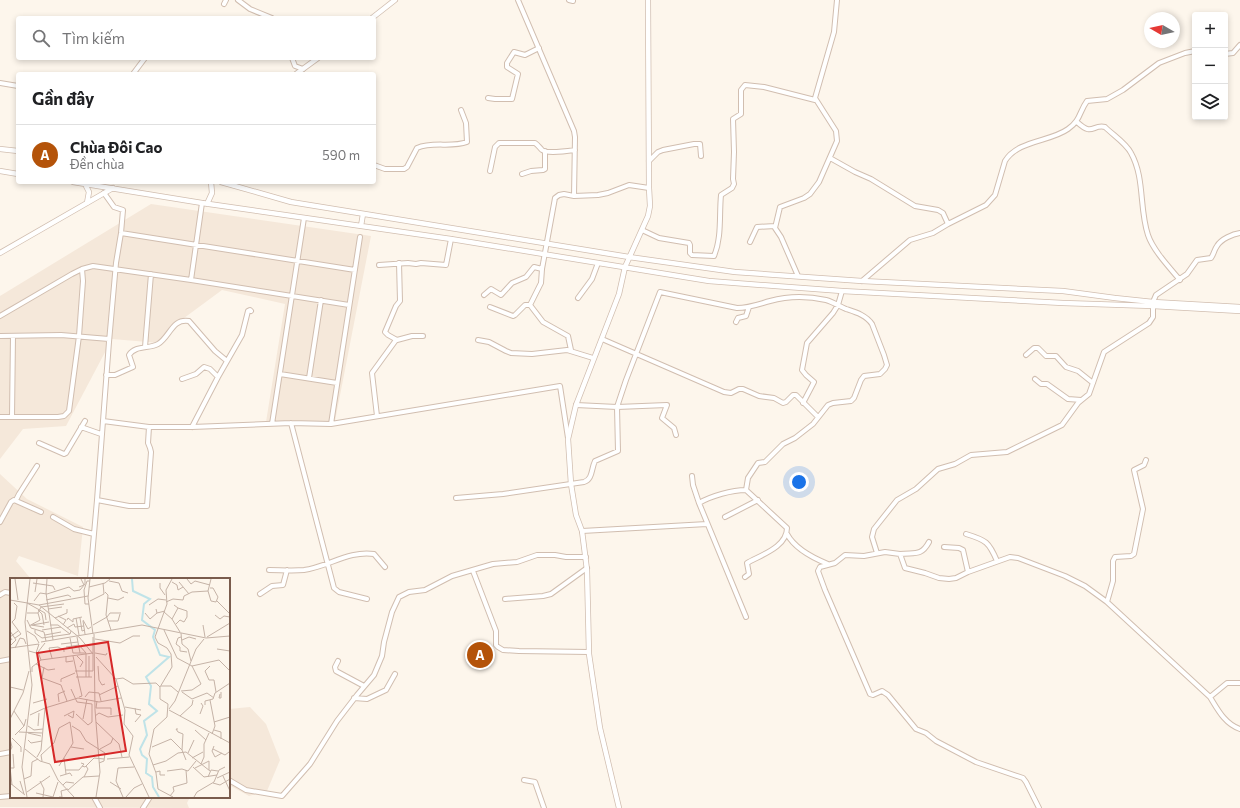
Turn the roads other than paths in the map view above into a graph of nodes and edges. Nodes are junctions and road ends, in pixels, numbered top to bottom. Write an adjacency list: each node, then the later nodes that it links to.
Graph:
1 (238, 0): 6 (street)
2 (395, 0): 7 (street)
3 (518, 0): 9 (street)
4 (648, 0): 30 (street)
5 (837, 0): 21 (street)
6 (267, 16)
7 (375, 16)
8 (1240, 45): 11 (street)
9 (539, 48): 20 (street); 25 (street)
10 (1192, 52): 23 (street)
11 (1228, 54)
12 (144, 60): 16 (street)
13 (293, 60): 15 (street)
14 (315, 60): 15 (street)
15 (303, 69): 17 (street)
16 (134, 72)
17 (299, 72)
18 (0, 83): 19 (street)
19 (16, 86)
20 (488, 98)
21 (815, 100): 29 (street); 50 (street)
22 (460, 110): 31 (street)
23 (1077, 122): 47 (street); 73 (street)
24 (0, 149): 26 (street)
25 (575, 150): 27 (street); 42 (street)
26 (16, 151)
27 (545, 151): 33 (street); 35 (street)
28 (701, 156): 30 (street)
29 (830, 158): 47 (street); 49 (street)
30 (649, 161): 40 (street)
31 (376, 166)
32 (0, 171): 34 (street)
33 (490, 171)
34 (16, 174)
35 (522, 174)
36 (86, 184): 39 (street); 43 (street)
37 (211, 184): 44 (street)
38 (228, 184): 45 (street)
39 (113, 188): 41 (street); 44 (street)
40 (649, 188): 42 (street); 50 (street)
41 (104, 192): 43 (street); 51 (street)
42 (574, 196): 56 (street)
43 (87, 203): 58 (street)
44 (204, 203): 46 (street); 57 (street)
45 (363, 214): 48 (street); 56 (street)
46 (304, 218): 48 (street); 61 (street)
47 (948, 224): 74 (street)
48 (361, 226): 54 (street)
49 (775, 226): 55 (street); 71 (street)
50 (642, 230): 60 (street)
51 (121, 233): 57 (street); 67 (street)
52 (1240, 233): 73 (street)
53 (360, 237): 69 (street)
54 (451, 239): 59 (street); 62 (street)
55 (750, 242)
56 (547, 243): 59 (street); 60 (street)
57 (196, 245): 61 (street); 72 (street)
58 (0, 253)
59 (545, 254): 63 (street); 68 (street)
60 (629, 257): 65 (street); 71 (street)
61 (297, 261): 69 (street); 77 (street)
62 (398, 263): 64 (street); 97 (street)
63 (598, 263): 65 (street); 78 (street)
64 (379, 265)
65 (625, 267): 75 (street); 96 (street)
66 (82, 269): 67 (street); 89 (street); 93 (street)
67 (116, 269): 70 (street); 95 (street)
68 (542, 269): 76 (street); 82 (street)
69 (354, 270): 81 (street)
70 (151, 274): 72 (street); 99 (street)
71 (798, 276): 74 (street)
72 (191, 280): 77 (street)
73 (1180, 280): 80 (street)
74 (862, 281): 80 (street)
75 (842, 291): 80 (street); 83 (street)
76 (484, 295)
77 (292, 296): 79 (street); 105 (street)
78 (578, 298)
79 (322, 300): 81 (street); 108 (street)
80 (1153, 304): 85 (street); 88 (street); 112 (street)
81 (349, 305): 111 (street)
82 (530, 305): 84 (street); 100 (street)
83 (838, 305): 86 (street); 114 (street); 119 (street)
84 (490, 307)
85 (1240, 307)
86 (749, 308): 90 (street); 101 (street)
87 (251, 311): 104 (street)
88 (1240, 311)
89 (0, 316)
90 (736, 322)
91 (0, 336): 92 (street)
92 (13, 336): 93 (street); 118 (street)
93 (79, 336): 95 (street); 118 (street)
94 (423, 336): 97 (street)
95 (109, 339): 106 (street)
96 (602, 339): 101 (street); 103 (street)
97 (396, 340): 117 (street)
98 (478, 340): 100 (street)
99 (145, 347): 104 (street); 106 (street)
100 (571, 350): 103 (street)
101 (637, 354): 114 (street); 116 (street)
102 (1026, 355): 112 (street)
103 (593, 358): 115 (street)
104 (227, 361): 107 (street)
105 (280, 374): 108 (street); 124 (street)
106 (106, 375): 122 (street)
107 (218, 377): 109 (street); 127 (street)
108 (309, 378): 111 (street)
109 (182, 379)
110 (1035, 379): 113 (street)
111 (337, 383): 125 (street)
112 (1093, 383): 113 (street)
113 (1082, 400): 154 (street)
114 (804, 403): 119 (street)
115 (576, 405): 116 (street); 131 (street)
116 (617, 407): 130 (street); 136 (street)
117 (377, 416): 125 (street); 131 (street)
118 (12, 417): 120 (street)
119 (818, 417): 137 (street)
120 (0, 418)
121 (85, 421): 126 (street)
122 (102, 421): 128 (street); 129 (street)
123 (291, 423): 124 (street); 125 (street); 158 (street)
124 (272, 424): 127 (street)
125 (331, 424)
126 (81, 427): 129 (street); 132 (street)
127 (192, 427): 128 (street)
128 (149, 428): 140 (street)
129 (101, 434): 140 (street)
130 (676, 434)
131 (568, 438): 136 (street)
132 (39, 443)
133 (1146, 460): 173 (street)
134 (37, 466): 139 (street)
135 (692, 476): 142 (street)
136 (571, 484): 138 (street); 148 (street)
137 (746, 490): 141 (street); 142 (street)
138 (456, 498)
139 (16, 500): 143 (street); 146 (street)
140 (97, 500): 149 (street)
141 (758, 500): 145 (street); 150 (street)
142 (699, 504): 147 (street)
143 (41, 512)
144 (53, 517): 149 (street)
145 (725, 518)
146 (0, 522)
147 (707, 524): 148 (street); 174 (street)
148 (582, 531): 156 (street)
149 (94, 534): 167 (street)
150 (787, 534): 159 (street); 166 (street)
151 (966, 534): 157 (street)
152 (928, 542): 155 (street)
153 (944, 547): 165 (street)
154 (877, 553): 155 (street); 159 (street)
155 (900, 554): 165 (street)
156 (586, 557): 161 (street); 164 (street)
157 (997, 561): 165 (street); 173 (street)
158 (328, 562): 160 (street); 163 (street); 171 (street)
159 (828, 564): 197 (street)
160 (385, 567)
161 (587, 568): 172 (street); 175 (street)
162 (269, 570): 163 (street)
163 (287, 570): 169 (street)
164 (473, 571): 175 (street); 181 (street)
165 (968, 572)
166 (745, 577)
167 (90, 578)
168 (10, 593): 170 (street)
169 (260, 594)
170 (0, 595)
171 (367, 599)
172 (505, 599)
173 (1107, 602): 182 (street)
174 (746, 617)
175 (589, 652): 196 (street)
176 (10, 659): 177 (street)
177 (0, 661)
178 (338, 661): 181 (street)
179 (395, 674): 183 (street)
180 (1240, 684): 182 (street)
181 (364, 686): 183 (street)
182 (1210, 697): 184 (street)
183 (354, 698): 188 (street)
184 (1240, 729)
185 (10, 752): 186 (street)
186 (0, 754)
187 (524, 780): 195 (street)
188 (230, 781)
189 (10, 796): 190 (street)
190 (0, 797)
191 (95, 798): 193 (street)
192 (149, 798): 194 (street)
193 (100, 808)
194 (143, 808)
195 (544, 808)
196 (619, 808)
197 (1039, 808)

